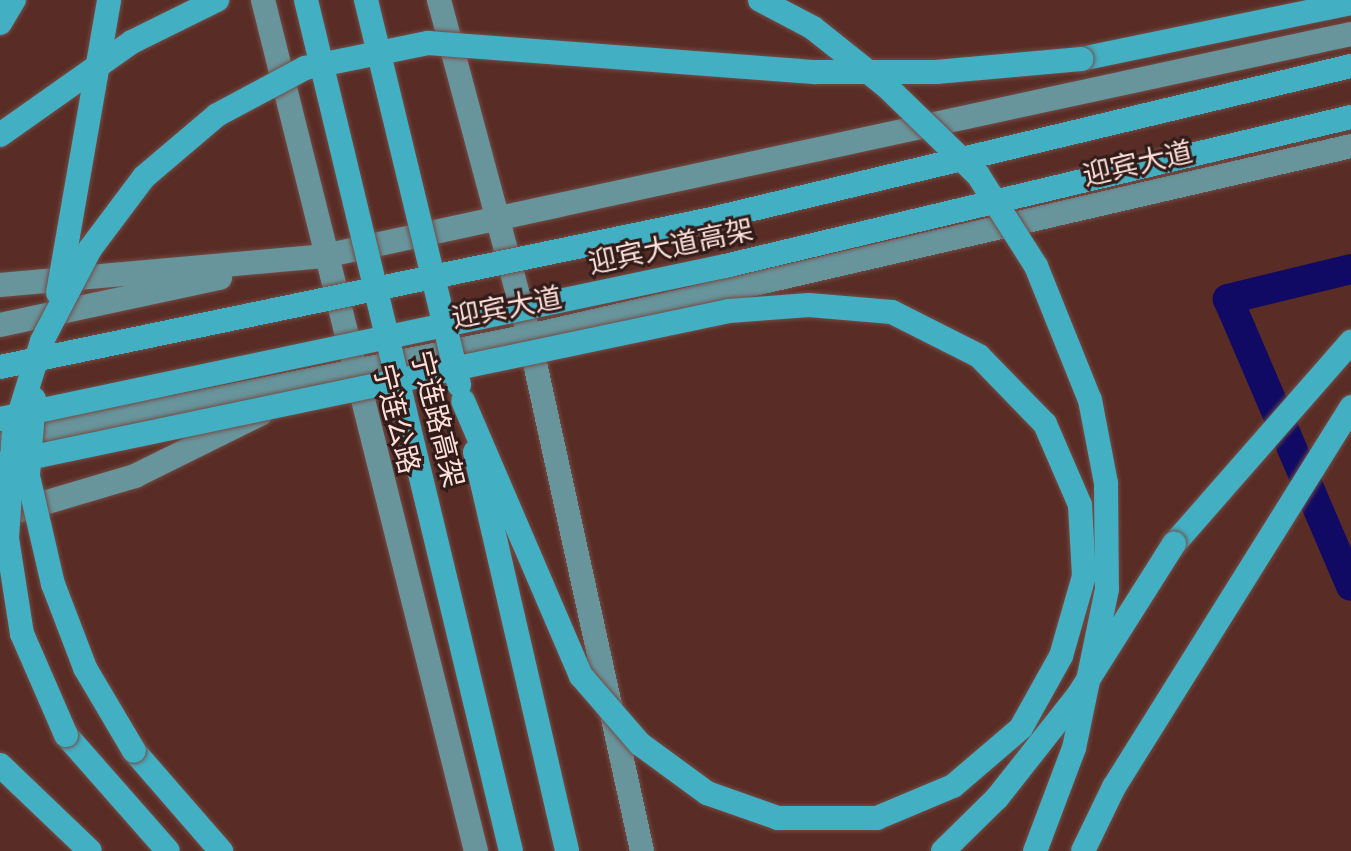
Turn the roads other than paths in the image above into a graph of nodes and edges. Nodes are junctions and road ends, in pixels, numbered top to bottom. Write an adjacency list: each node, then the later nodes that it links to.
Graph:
1 (14, 0): 10 (highway)
2 (109, 0): 33 (highway, bridge)
3 (217, 0): 14 (highway, bridge)
4 (263, 0): 17 (main road, 宁连公路)
5 (306, 0): 35 (highway, 宁连路高架, bridge)
6 (366, 0): 24 (highway, 宁连路高架, bridge)
7 (439, 0): 16 (main road)
8 (760, 0): 39 (highway, bridge)
9 (1351, 3): 32 (highway, bridge)
10 (0, 23)
11 (1351, 34): 16 (main road)
12 (1351, 66): 22 (highway, 迎宾大道高架, bridge)
13 (1351, 117): 26 (highway, 迎宾大道高架, bridge)
14 (0, 135)
15 (1351, 146): 20 (main road, 迎宾大道)
16 (497, 220): 17 (main road); 20 (main road)
17 (324, 256): 18 (main road); 19 (main road); 23 (main road, 宁连公路)
18 (0, 285)
19 (0, 325)
20 (529, 336): 23 (main road, 迎宾大道); 37 (main road)
21 (1351, 342): 38 (highway, bridge)
22 (0, 367)
23 (352, 369): 27 (main road, 迎宾大道); 29 (main road); 34 (main road, 宁连公路)
24 (463, 401): 28 (highway, bridge); 36 (highway, 宁连路高架, bridge)
25 (1351, 407): 40 (highway)
26 (0, 419)
27 (0, 442)
28 (0, 464)
29 (0, 516)
30 (0, 765): 31 (highway)
31 (90, 851)
32 (168, 851)
33 (221, 851)
34 (476, 851)
35 (511, 851)
36 (567, 851)
37 (642, 851)
38 (943, 851)
39 (1035, 851)
40 (1083, 851)

